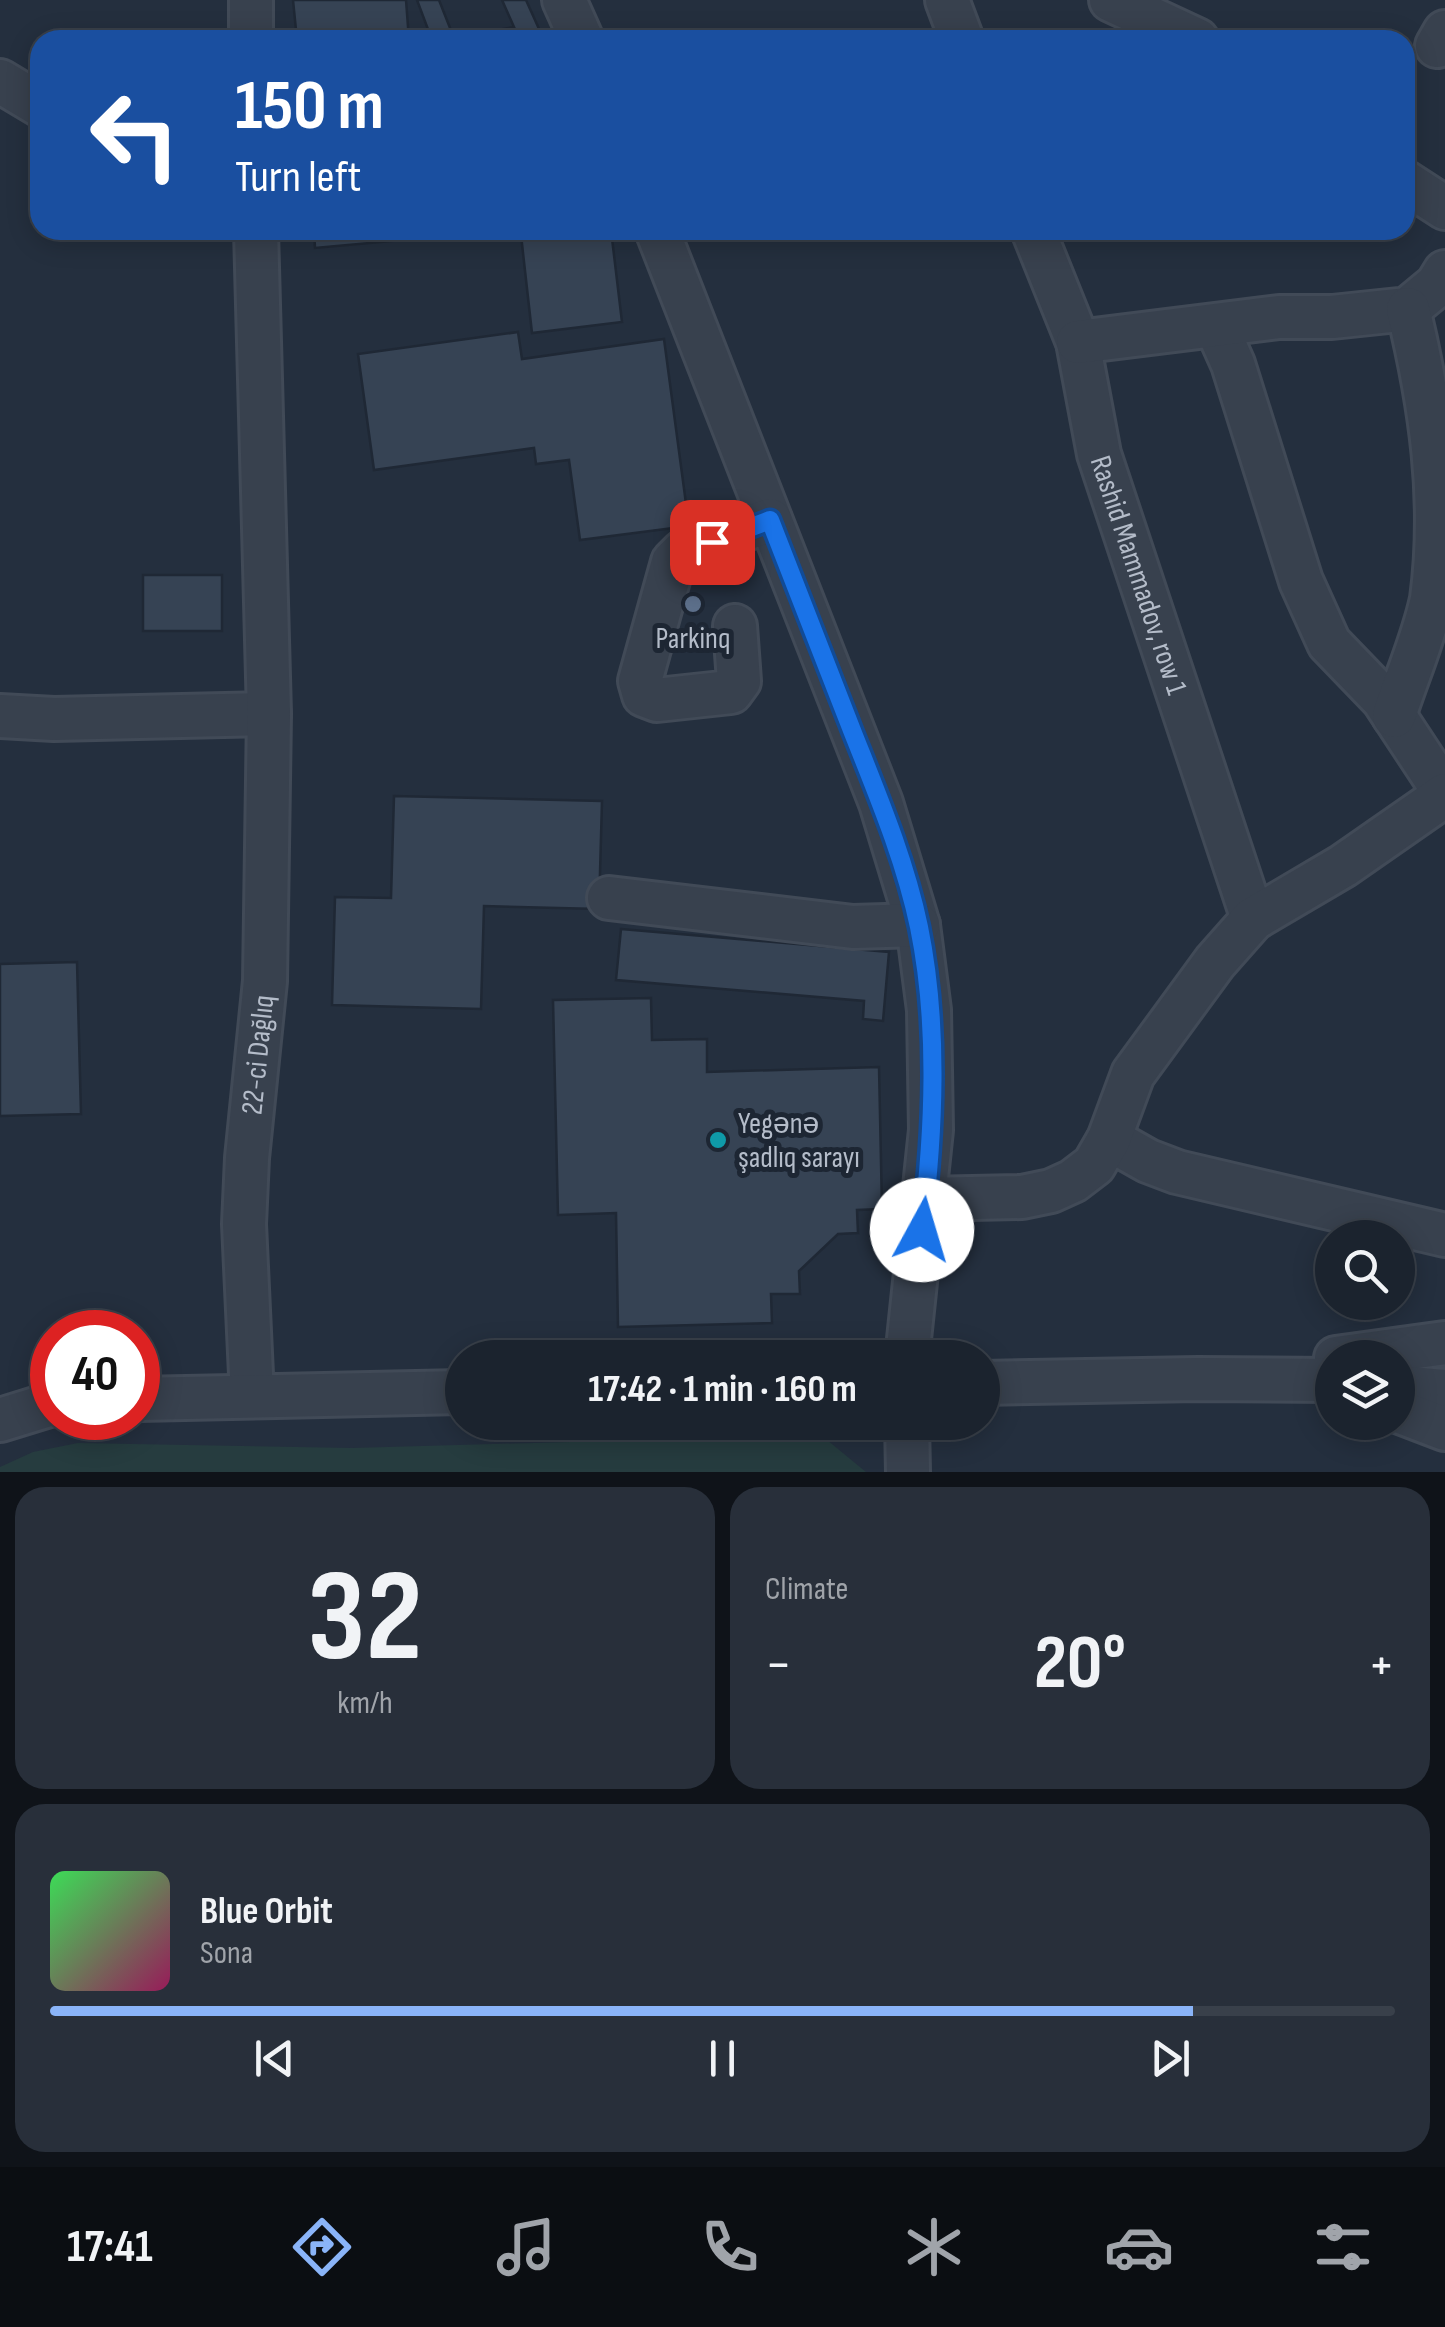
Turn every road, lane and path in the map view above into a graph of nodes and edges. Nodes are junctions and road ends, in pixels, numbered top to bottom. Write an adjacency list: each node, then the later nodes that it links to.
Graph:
1 (250, 0): 5 (street)
2 (564, 0): 6 (street)
3 (948, 0): 7 (street)
4 (1138, 5): 8 (street)
5 (251, 30)
6 (578, 30)
7 (958, 30)
8 (1181, 30)
9 (0, 81): 10 (street)
10 (30, 99)
11 (1415, 188): 12 (street)
12 (1445, 208)
13 (256, 240): 22 (street, 22-ci Dağlıq)
14 (661, 240): 20 (street)
15 (1037, 240): 19 (street, Rashid Mammadov, row 1)
16 (1445, 272): 17 (street)
17 (1408, 309): 18 (street); 24 (street)
18 (1216, 326): 19 (street); 24 (street)
19 (1078, 342): 27 (street, Rashid Mammadov, row 1)
20 (770, 520): 21 (street); 28 (street)
21 (735, 626)
22 (270, 714): 23 (street); 43 (street, 22-ci Dağlıq)
23 (0, 716)
24 (1394, 716): 25 (street)
25 (1445, 794): 27 (street)
26 (609, 898): 28 (street)
27 (1253, 919): 29 (street)
28 (918, 925): 30 (street)
29 (1109, 1139): 30 (street); 31 (street)
30 (926, 1199): 32 (street)
31 (1445, 1235)
32 (910, 1340)
33 (1445, 1343): 34 (street)
34 (1415, 1347)
35 (1315, 1361): 36 (street)
36 (1198, 1379): 37 (street); 38 (street); 42 (street)
37 (1315, 1380)
38 (1000, 1384)
39 (1415, 1388): 40 (street)
40 (1444, 1391)
41 (445, 1392): 43 (street)
42 (1315, 1392)
43 (252, 1396): 44 (street)
44 (160, 1398)
45 (30, 1411): 47 (street)
46 (1415, 1418): 48 (street)
47 (0, 1420)
48 (1445, 1429)
49 (907, 1440): 50 (street)
50 (908, 1472)

